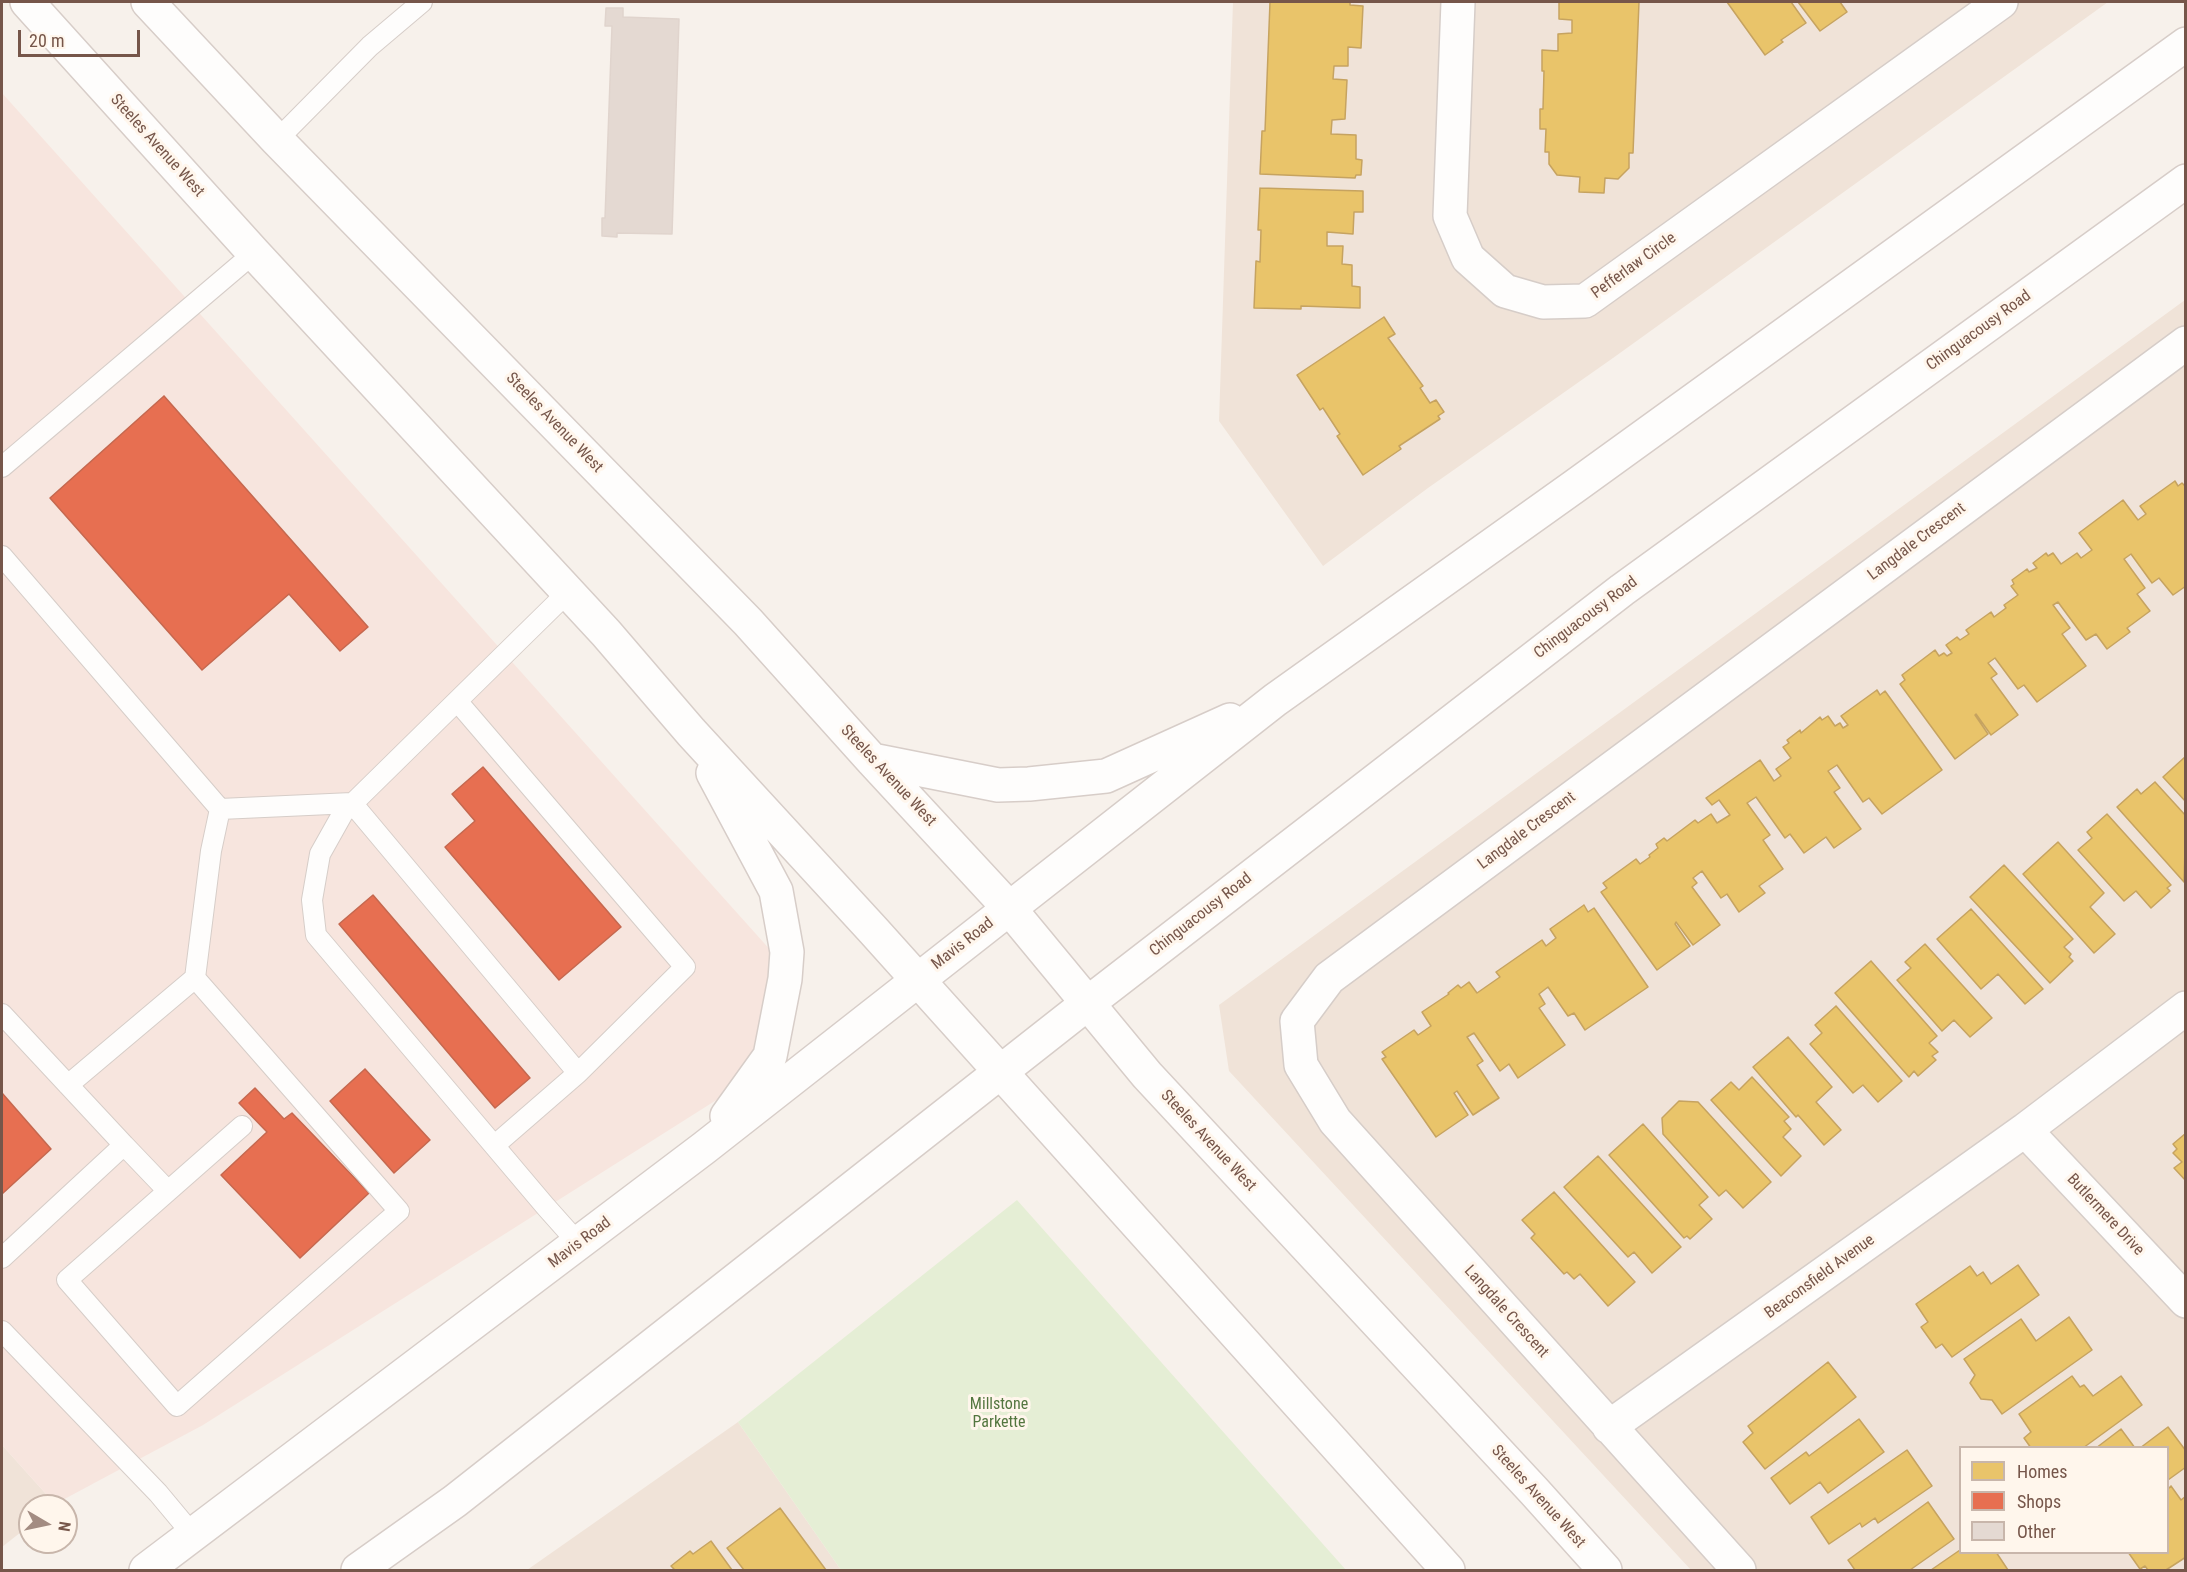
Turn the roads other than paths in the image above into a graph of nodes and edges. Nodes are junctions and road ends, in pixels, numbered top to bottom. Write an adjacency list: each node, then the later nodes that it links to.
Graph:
1 (27, 2): 9 (main road, Steeles Avenue West)
2 (148, 2): 7 (main road, Steeles Avenue West)
3 (422, 2): 7 (lane)
4 (1458, 2): 5 (main road, Pefferlaw Circle)
5 (2001, 2)
6 (2186, 44): 14 (main road)
7 (277, 140): 17 (main road, Steeles Avenue West)
8 (2186, 181): 23 (main road, Chinguacousy Road)
9 (254, 253): 11 (lane); 13 (main road, Steeles Avenue West)
10 (2186, 343): 39 (main road, Langdale Crescent)
11 (2, 467)
12 (2, 556): 19 (lane)
13 (568, 592): 15 (lane); 16 (main road, Steeles Avenue West)
14 (1275, 700): 17 (main road); 20 (main road)
15 (457, 701): 18 (lane); 27 (lane)
16 (691, 732): 22 (main road, Steeles Avenue West); 33 (main road)
17 (872, 760): 20 (main road, Steeles Avenue West)
18 (352, 803): 19 (lane); 27 (lane); 32 (lane)
19 (220, 809): 21 (lane)
20 (1009, 908): 22 (main road, Mavis Road); 23 (main road, Steeles Avenue West)
21 (195, 978): 28 (lane); 34 (lane)
22 (917, 980): 26 (main road, Steeles Avenue West); 33 (main road, Mavis Road)
23 (1088, 1003): 26 (main road, Chinguacousy Road); 44 (main road, Steeles Avenue West)
24 (2186, 1008): 30 (main road, Beaconsfield Avenue)
25 (2, 1014): 28 (lane)
26 (1000, 1072): 42 (main road); 43 (main road, Steeles Avenue West)
27 (578, 1073): 32 (lane)
28 (68, 1085): 31 (lane)
29 (242, 1126): 34 (lane)
30 (2025, 1130): 37 (main road, Butlermere Drive); 39 (main road, Beaconsfield Avenue)
31 (124, 1145): 34 (lane); 36 (lane)
32 (495, 1145): 35 (lane)
33 (704, 1148): 35 (main road, Mavis Road)
34 (168, 1191)
35 (579, 1244): 40 (main road, Mavis Road)
36 (2, 1258)
37 (2186, 1301)
38 (2, 1331): 40 (lane)
39 (1609, 1428): 45 (main road)
40 (193, 1535): 41 (main road, Mavis Road)
41 (146, 1570)
42 (358, 1570)
43 (1448, 1570)
44 (1605, 1570)
45 (1739, 1570)

